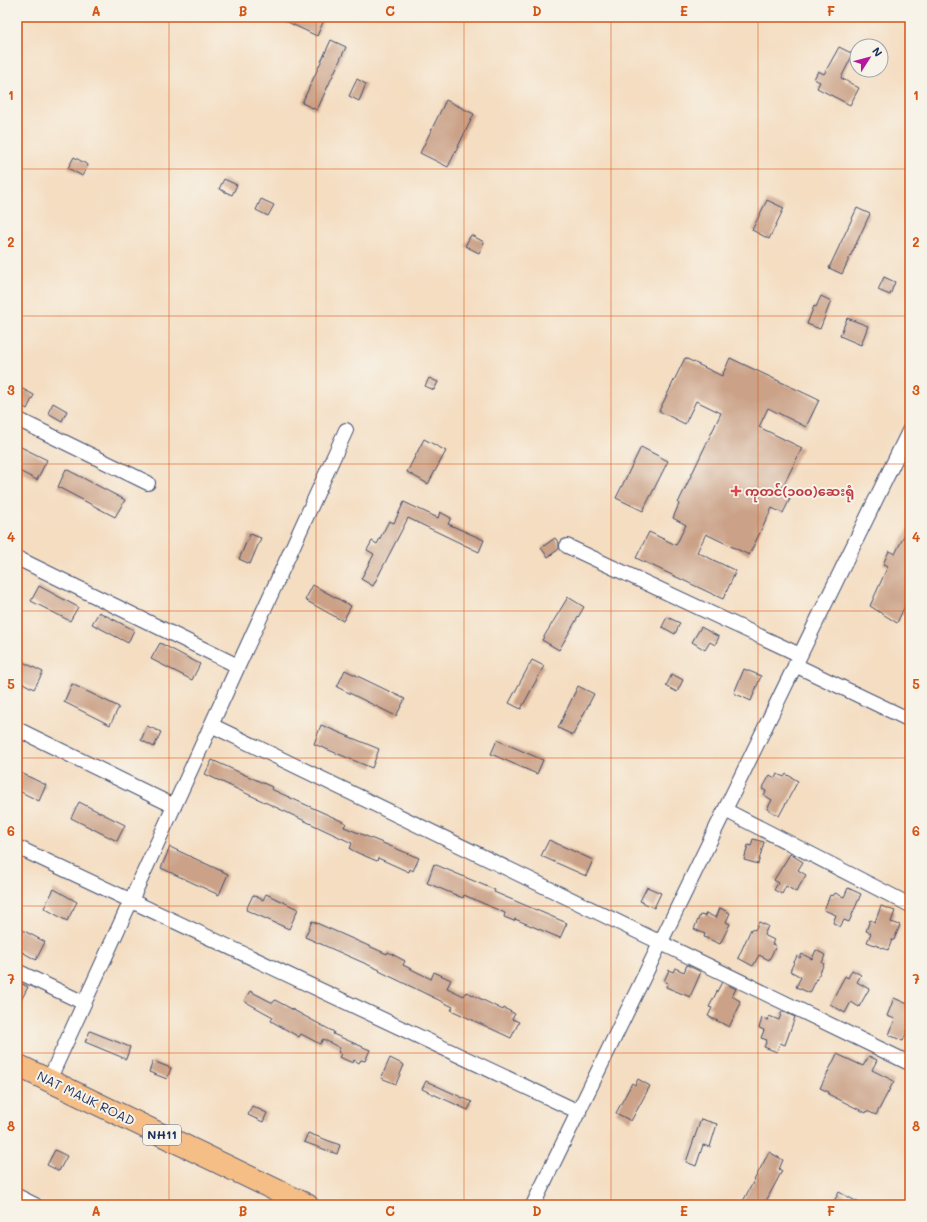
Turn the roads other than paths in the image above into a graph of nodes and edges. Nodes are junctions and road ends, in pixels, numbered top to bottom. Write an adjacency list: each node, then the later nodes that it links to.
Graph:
1 (17, 419): 4 (street)
2 (910, 429): 7 (street)
3 (346, 430): 8 (street)
4 (148, 483)
5 (567, 546): 7 (street)
6 (17, 558): 8 (street)
7 (797, 660): 9 (street); 13 (street)
8 (238, 666): 10 (street)
9 (910, 720)
10 (211, 725): 12 (street); 17 (street)
11 (17, 729): 12 (street)
12 (174, 806): 15 (street)
13 (725, 810): 16 (street); 17 (street)
14 (17, 846): 15 (street)
15 (131, 900): 19 (street); 23 (street)
16 (910, 905)
17 (661, 943): 20 (street); 23 (street)
18 (17, 971): 19 (street)
19 (84, 1003): 22 (street)
20 (910, 1061)
21 (17, 1065): 22 (highway, NAT MAUK ROAD / NH11)
22 (49, 1080): 26 (highway, NAT MAUK ROAD / NH11)
23 (579, 1112): 27 (street)
24 (17, 1196): 25 (street)
25 (35, 1205)
26 (307, 1205)
27 (533, 1205)

